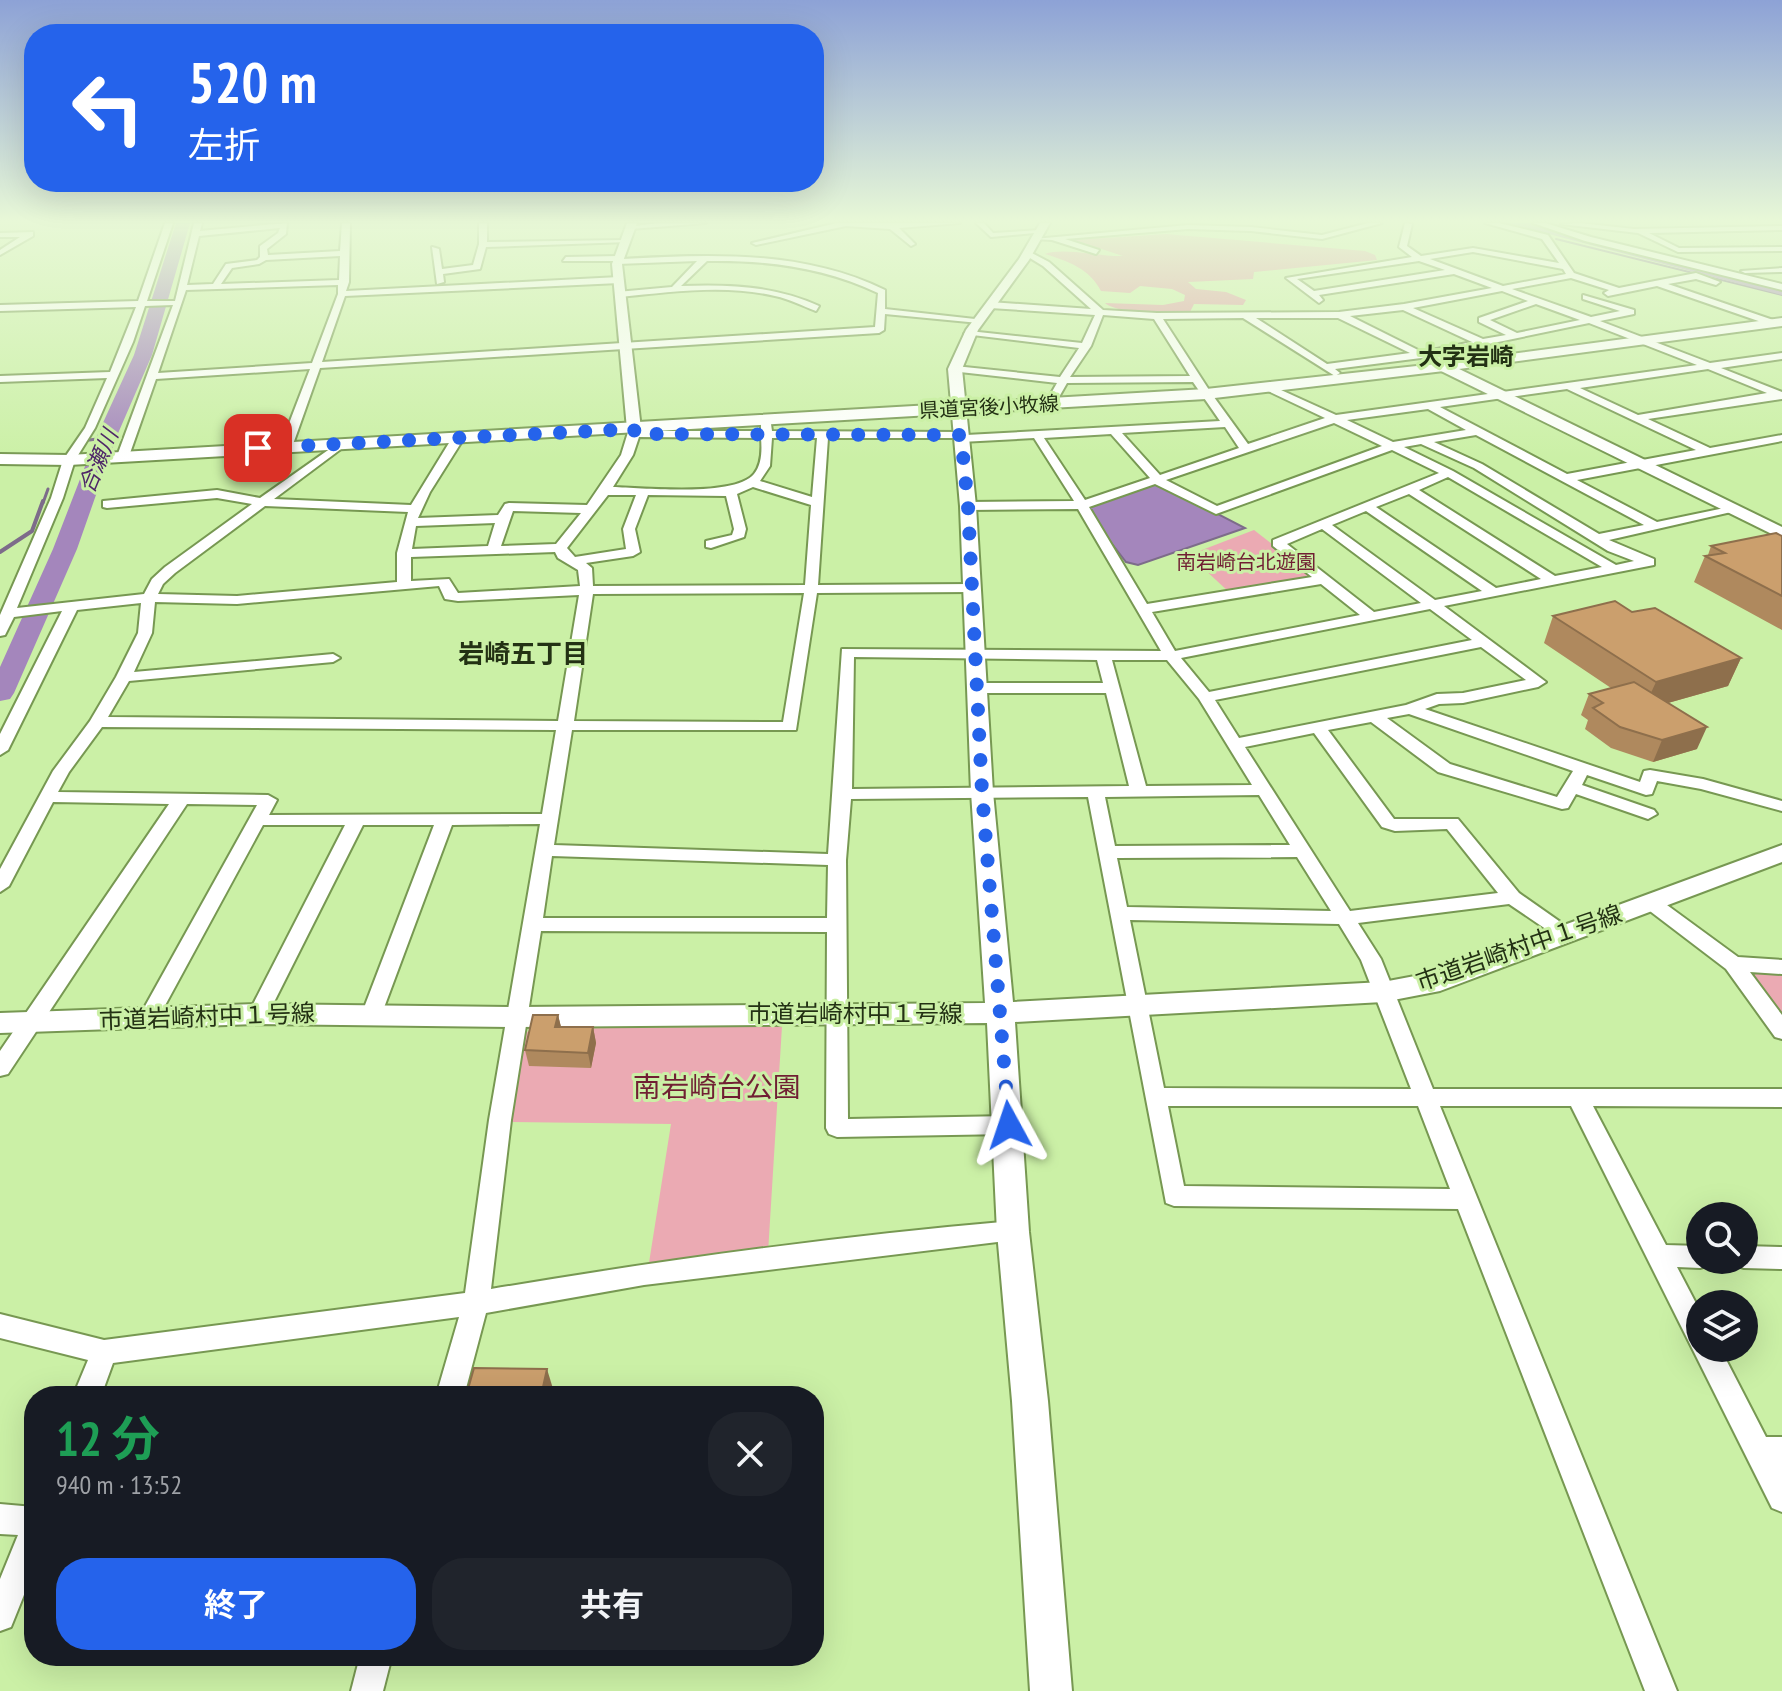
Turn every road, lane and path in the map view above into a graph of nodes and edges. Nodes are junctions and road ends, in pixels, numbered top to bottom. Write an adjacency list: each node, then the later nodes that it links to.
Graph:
1 (177, 302): 46 (street)
2 (339, 302): 40 (street)
3 (621, 302): 36 (street)
4 (803, 302): 19 (street)
5 (880, 302): 21 (street)
6 (992, 302): 16 (street)
7 (1089, 302): 22 (street)
8 (1322, 302): 24 (street)
9 (1428, 302): 17 (street)
10 (1532, 302): 32 (street)
11 (1538, 302): 28 (street)
12 (1601, 302): 28 (street)
13 (1714, 302): 29 (street)
14 (172, 303): 15 (street)
15 (141, 304): 18 (street); 45 (street)
16 (990, 305): 20 (street); 26 (street)
17 (1404, 307): 24 (street); 35 (street)
18 (0, 308)
19 (816, 308)
20 (1047, 309): 22 (street); 27 (street)
21 (881, 311): 26 (street); 36 (street)
22 (1100, 312): 25 (street); 37 (street)
23 (1243, 314): 24 (street); 25 (street); 41 (street)
24 (1339, 315): 38 (street)
25 (1157, 316): 48 (street)
26 (979, 320): 31 (street)
27 (1040, 320)
28 (1589, 320): 32 (street); 33 (street)
29 (1778, 322): 33 (main road, 県道宮後小牧線)
30 (1033, 330): 34 (street)
31 (969, 334): 34 (street); 44 (street)
32 (1514, 335): 35 (street)
33 (1644, 340): 42 (main road, 県道宮後小牧線); 43 (street)
34 (1026, 341): 37 (street)
35 (1481, 342): 38 (street)
36 (627, 346): 40 (street); 65 (street)
37 (1086, 346): 50 (street)
38 (1421, 355): 41 (street); 42 (street)
39 (1782, 356): 43 (street)
40 (316, 366): 46 (street); 74 (street)
41 (1325, 367): 49 (street)
42 (1444, 367): 49 (main road, 県道宮後小牧線); 55 (street)
43 (1711, 367): 51 (street); 54 (street)
44 (955, 369): 50 (street); 58 (street)
45 (114, 375): 47 (street); 79 (street)
46 (153, 376): 77 (street)
47 (0, 379)
48 (1199, 379): 50 (street); 53 (street)
49 (1344, 379): 52 (main road, 県道宮後小牧線)
50 (1061, 380): 56 (street)
51 (1569, 387): 55 (street); 59 (street)
52 (1270, 388): 53 (main road, 県道宮後小牧線); 60 (street)
53 (1206, 394): 56 (main road, 県道宮後小牧線); 61 (street)
54 (1781, 395): 59 (street)
55 (1501, 396): 57 (street); 80 (street)
56 (1050, 404): 58 (main road, 県道宮後小牧線)
57 (1430, 406): 60 (street); 64 (street)
58 (959, 409): 62 (main road, 県道宮後小牧線); 68 (street)
59 (1636, 418): 76 (street)
60 (1334, 419): 73 (street); 75 (street)
61 (1226, 424): 63 (street); 75 (street)
62 (766, 428): 65 (main road, 県道宮後小牧線); 66 (street); 84 (street)
63 (1114, 431): 67 (street); 83 (street)
64 (1478, 431): 71 (street); 82 (street)
65 (634, 432): 69 (main road, 県道宮後小牧線); 86 (street)
66 (823, 433): 68 (street); 90 (street)
67 (1037, 435): 68 (street); 92 (street)
68 (961, 437): 93 (street)
69 (458, 438): 72 (main road, 県道宮後小牧線); 97 (street)
70 (1782, 438): 76 (street)
71 (1421, 440): 73 (street); 102 (street)
72 (341, 444): 74 (main road, 県道宮後小牧線); 89 (street)
73 (1392, 446): 81 (street); 83 (street)
74 (286, 447): 77 (main road, 県道宮後小牧線)
75 (1246, 449): 83 (street)
76 (1709, 452): 80 (street)
77 (123, 456): 79 (main road, 県道宮後小牧線)
78 (0, 459): 79 (main road, 県道宮後小牧線)
79 (73, 460): 120 (street)
80 (1640, 464): 82 (street); 96 (street)
81 (1449, 473): 85 (street); 108 (street)
82 (1566, 478): 100 (street)
83 (1159, 481): 92 (street)
84 (750, 482): 88 (street); 90 (street)
85 (1410, 489): 94 (street); 110 (street)
86 (602, 491): 87 (street); 95 (street)
87 (644, 491): 88 (street); 107 (street)
88 (731, 492): 103 (street)
89 (265, 502): 91 (street); 97 (street); 116 (street)
90 (819, 503): 113 (street)
91 (107, 504)
92 (1082, 505): 93 (street); 119 (street)
93 (968, 506): 112 (street)
94 (1368, 507): 99 (street); 115 (street)
95 (589, 509): 98 (street); 104 (street)
96 (1734, 510): 100 (street); 101 (street)
97 (411, 515): 98 (street); 106 (street)
98 (501, 519): 105 (street)
99 (1324, 525): 109 (street); 117 (street)
100 (1655, 526): 102 (street)
101 (1782, 534)
102 (1599, 538): 108 (street)
103 (711, 544)
104 (560, 548): 105 (street); 107 (street)
105 (493, 550): 106 (street)
106 (404, 553): 111 (street)
107 (573, 561): 114 (street)
108 (1614, 569): 110 (street)
109 (1324, 579): 119 (street); 121 (street)
110 (1553, 581): 115 (street)
111 (404, 586): 114 (street); 116 (street)
112 (972, 588): 113 (street); 124 (street)
113 (811, 589): 114 (street); 135 (street)
114 (587, 590): 135 (street)
115 (1493, 592): 117 (street)
116 (149, 598): 118 (street); 128 (street)
117 (1431, 604): 121 (street); 123 (street)
118 (67, 606): 120 (street); 137 (street)
119 (1144, 609): 126 (street)
120 (14, 612): 122 (street)
121 (1369, 615): 126 (street)
122 (0, 632)
123 (1485, 642): 131 (street); 132 (street)
124 (973, 653): 125 (street); 129 (street); 145 (street)
125 (1104, 656): 126 (street); 130 (street)
126 (1171, 656): 131 (street)
127 (333, 658): 128 (street)
128 (124, 677): 134 (street)
129 (976, 688): 130 (street); 144 (street)
130 (1113, 688): 143 (street)
131 (1205, 697): 138 (street)
132 (1410, 709): 133 (street); 139 (street)
133 (1373, 716): 136 (street); 140 (street)
134 (97, 722): 135 (street); 146 (street)
135 (567, 726): 150 (street)
136 (1318, 728): 138 (street); 160 (street)
137 (2, 740)
138 (1235, 744): 141 (street)
139 (1583, 768): 140 (street); 148 (street)
140 (1572, 787): 149 (street)
141 (1263, 790): 143 (street); 155 (street)
142 (1095, 791): 143 (street); 144 (street); 156 (street)
143 (1139, 791)
144 (982, 792): 145 (street); 172 (street)
145 (843, 794): 158 (street)
146 (46, 797): 147 (street); 159 (street)
147 (182, 798): 151 (street); 178 (street)
148 (1782, 806)
149 (1648, 814)
150 (550, 819): 152 (street); 154 (street)
151 (258, 820): 153 (street); 175 (street)
152 (445, 820): 153 (street); 171 (street)
153 (356, 821): 173 (street)
154 (547, 850): 158 (street); 164 (street)
155 (1304, 851): 156 (street); 163 (street)
156 (1108, 852): 162 (street)
157 (1782, 853): 161 (street, 市道岩崎村中１号線)
158 (837, 860): 165 (street)
159 (0, 886)
160 (1512, 897): 163 (street); 166 (street)
161 (1649, 901): 166 (street, 市道岩崎村中１号線); 167 (street)
162 (1121, 913): 163 (street); 170 (street)
163 (1346, 918): 169 (street)
164 (534, 924): 165 (street); 176 (street)
165 (838, 925): 174 (street)
166 (1566, 933): 169 (street, 市道岩崎村中１号線)
167 (1733, 964): 168 (street); 179 (street)
168 (1782, 967)
169 (1383, 992): 170 (street, 市道岩崎村中１号線); 183 (street)
170 (1139, 1006): 172 (street, 市道岩崎村中１号線); 181 (street)
171 (372, 1013): 173 (street, 市道岩崎村中１号線); 176 (street, 市道岩崎村中１号線)
172 (998, 1013): 174 (street, 市道岩崎村中１号線); 185 (street)
173 (258, 1014): 175 (street, 市道岩崎村中１号線)
174 (836, 1014): 176 (street, 市道岩崎村中１号線); 185 (street)
175 (149, 1017): 178 (street, 市道岩崎村中１号線)
176 (518, 1017): 192 (street)
177 (0, 1023): 178 (street, 市道岩崎村中１号線)
178 (28, 1024): 180 (street)
179 (1782, 1031)
180 (0, 1068)
181 (1156, 1097): 183 (street); 186 (street)
182 (1782, 1098): 184 (street)
183 (1426, 1099): 184 (street); 186 (street)
184 (1579, 1100): 188 (street)
185 (1009, 1125): 187 (street)
186 (1464, 1199): 208 (street)
187 (1013, 1232): 192 (street); 207 (street)
188 (1658, 1256): 189 (street); 193 (street)
189 (1686, 1257)
190 (1758, 1257): 191 (street)
191 (1782, 1258)
192 (476, 1303): 195 (street); 198 (street)
193 (1686, 1310)
194 (0, 1326): 195 (street)
195 (104, 1352): 197 (street)
196 (1715, 1362): 199 (street)
197 (91, 1386)
198 (453, 1386)
199 (1770, 1451): 200 (street)
200 (1782, 1498)
201 (0, 1519): 202 (street)
202 (24, 1521)
203 (24, 1557): 204 (street)
204 (0, 1616)
205 (373, 1666): 206 (street)
206 (367, 1691)
207 (1051, 1691)
208 (1661, 1691)

